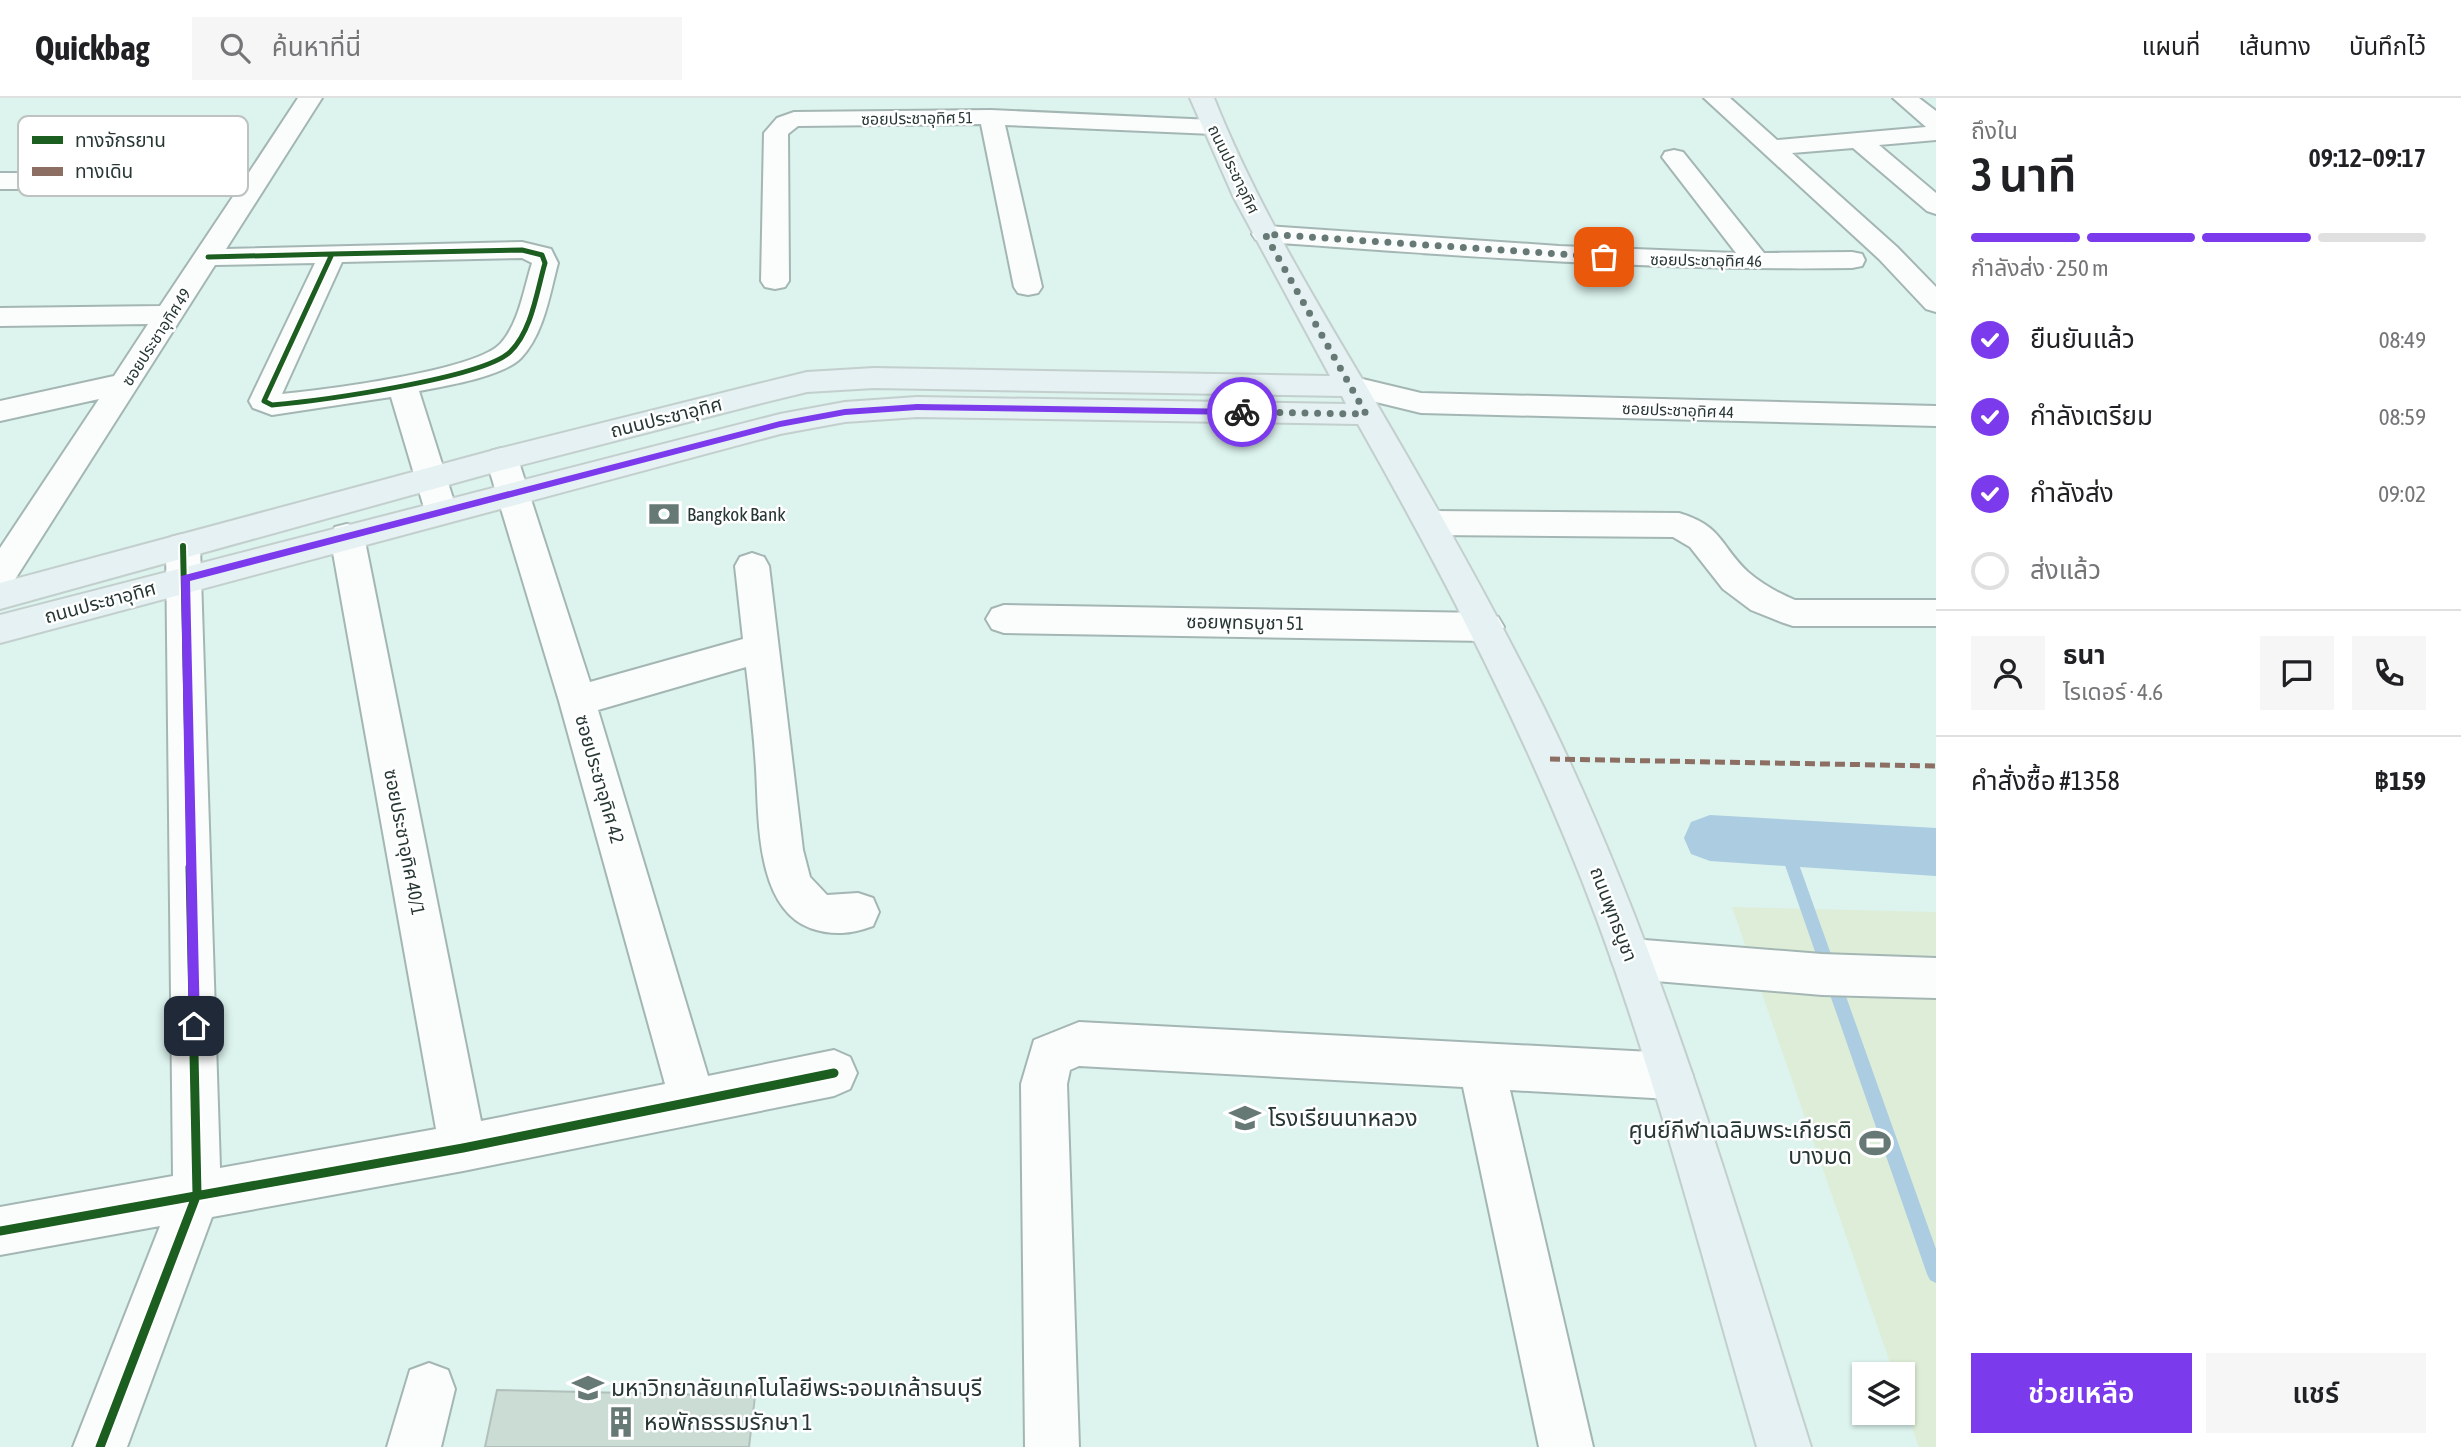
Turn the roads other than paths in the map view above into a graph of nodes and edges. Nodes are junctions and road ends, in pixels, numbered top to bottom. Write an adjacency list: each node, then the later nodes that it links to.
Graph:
1 (310, 98): 15 (street, ซอยประชาอุทิศ 49)
2 (1202, 98): 7 (main road, ถนนประชาอุทิศ)
3 (1716, 98): 10 (street)
4 (1905, 98): 6 (street)
5 (991, 117): 7 (street, ซอยประชาอุทิศ 51); 24 (street, ซอยประชาอุทิศ 51); 25 (street)
6 (1936, 123)
7 (1213, 127): 19 (main road, ถนนประชาอุทิศ)
8 (1936, 133): 9 (street)
9 (1857, 139): 10 (street); 18 (street)
10 (1772, 148): 26 (street)
11 (1674, 157): 23 (street)
12 (0, 181): 13 (street)
13 (18, 181)
14 (248, 182): 15 (street)
15 (256, 182): 16 (street, ซอยประชาอุทิศ 49)
16 (248, 194)
17 (247, 196): 21 (street, ซอยประชาอุทิศ 49)
18 (1936, 206)
19 (1265, 234): 23 (street, ซอยประชาอุทิศ 46); 31 (main road, ถนนประชาอุทิศ)
20 (333, 253): 21 (street); 30 (street); 30 (street)
21 (208, 257): 27 (street, ซอยประชาอุทิศ 49)
22 (1853, 260): 23 (street, ซอยประชาอุทิศ 46)
23 (1757, 262)
24 (775, 281)
25 (1028, 287)
26 (1936, 303)
27 (169, 315): 28 (street); 29 (street, ซอยประชาอุทิศ 49)
28 (0, 317)
29 (126, 383): 32 (street); 42 (street, ซอยประชาอุทิศ 49)
30 (402, 385): 35 (street)
31 (1358, 400): 33 (street, ซอยประชาอุทิศ 44); 34 (main road, ถนนประชาอุทิศ); 36 (main road, ถนนประชาอุทิศ); 38 (main road, ถนนพุทธบูชา)
32 (0, 411)
33 (1936, 416)
34 (502, 459): 35 (main road, ถนนประชาอุทิศ); 36 (street, ซอยประชาอุทิศ 42)
35 (430, 479): 37 (street); 40 (main road, ถนนประชาอุทิศ)
36 (514, 492): 37 (main road, ถนนประชาอุทิศ); 49 (street, ซอยประชาอุทิศ 42)
37 (441, 511): 39 (main road, ถนนประชาอุทิศ)
38 (1431, 523): 44 (street); 46 (main road, ถนนพุทธบูชา)
39 (347, 536): 40 (main road, ถนนประชาอุทิศ); 57 (street, ซอยประชาอุทิศ 40/1)
40 (184, 562): 43 (main road, ถนนประชาอุทิศ); 47 (main road, ถนนประชาอุทิศ); 58 (street)
41 (752, 566): 48 (street)
42 (0, 575)
43 (0, 596)
44 (1936, 613)
45 (1004, 619): 46 (street, ซอยพุทธบูชา 51)
46 (1486, 627): 51 (main road, ถนนพุทธบูชา)
47 (0, 629)
48 (762, 648): 49 (street); 50 (street)
49 (577, 701): 56 (street, ซอยประชาอุทิศ 42)
50 (858, 912)
51 (1632, 959): 52 (street); 55 (main road, ถนนพุทธบูชา)
52 (1936, 978)
53 (1481, 1064): 55 (street); 63 (street); 64 (street)
54 (834, 1073): 56 (street)
55 (1670, 1076): 65 (main road, ถนนพุทธบูชา)
56 (693, 1101): 57 (street)
57 (463, 1148): 58 (street)
58 (197, 1194): 59 (street); 61 (street)
59 (0, 1231)
60 (429, 1389): 62 (street)
61 (100, 1447)
62 (414, 1447)
63 (1052, 1447)
64 (1566, 1447)
65 (1784, 1447)

